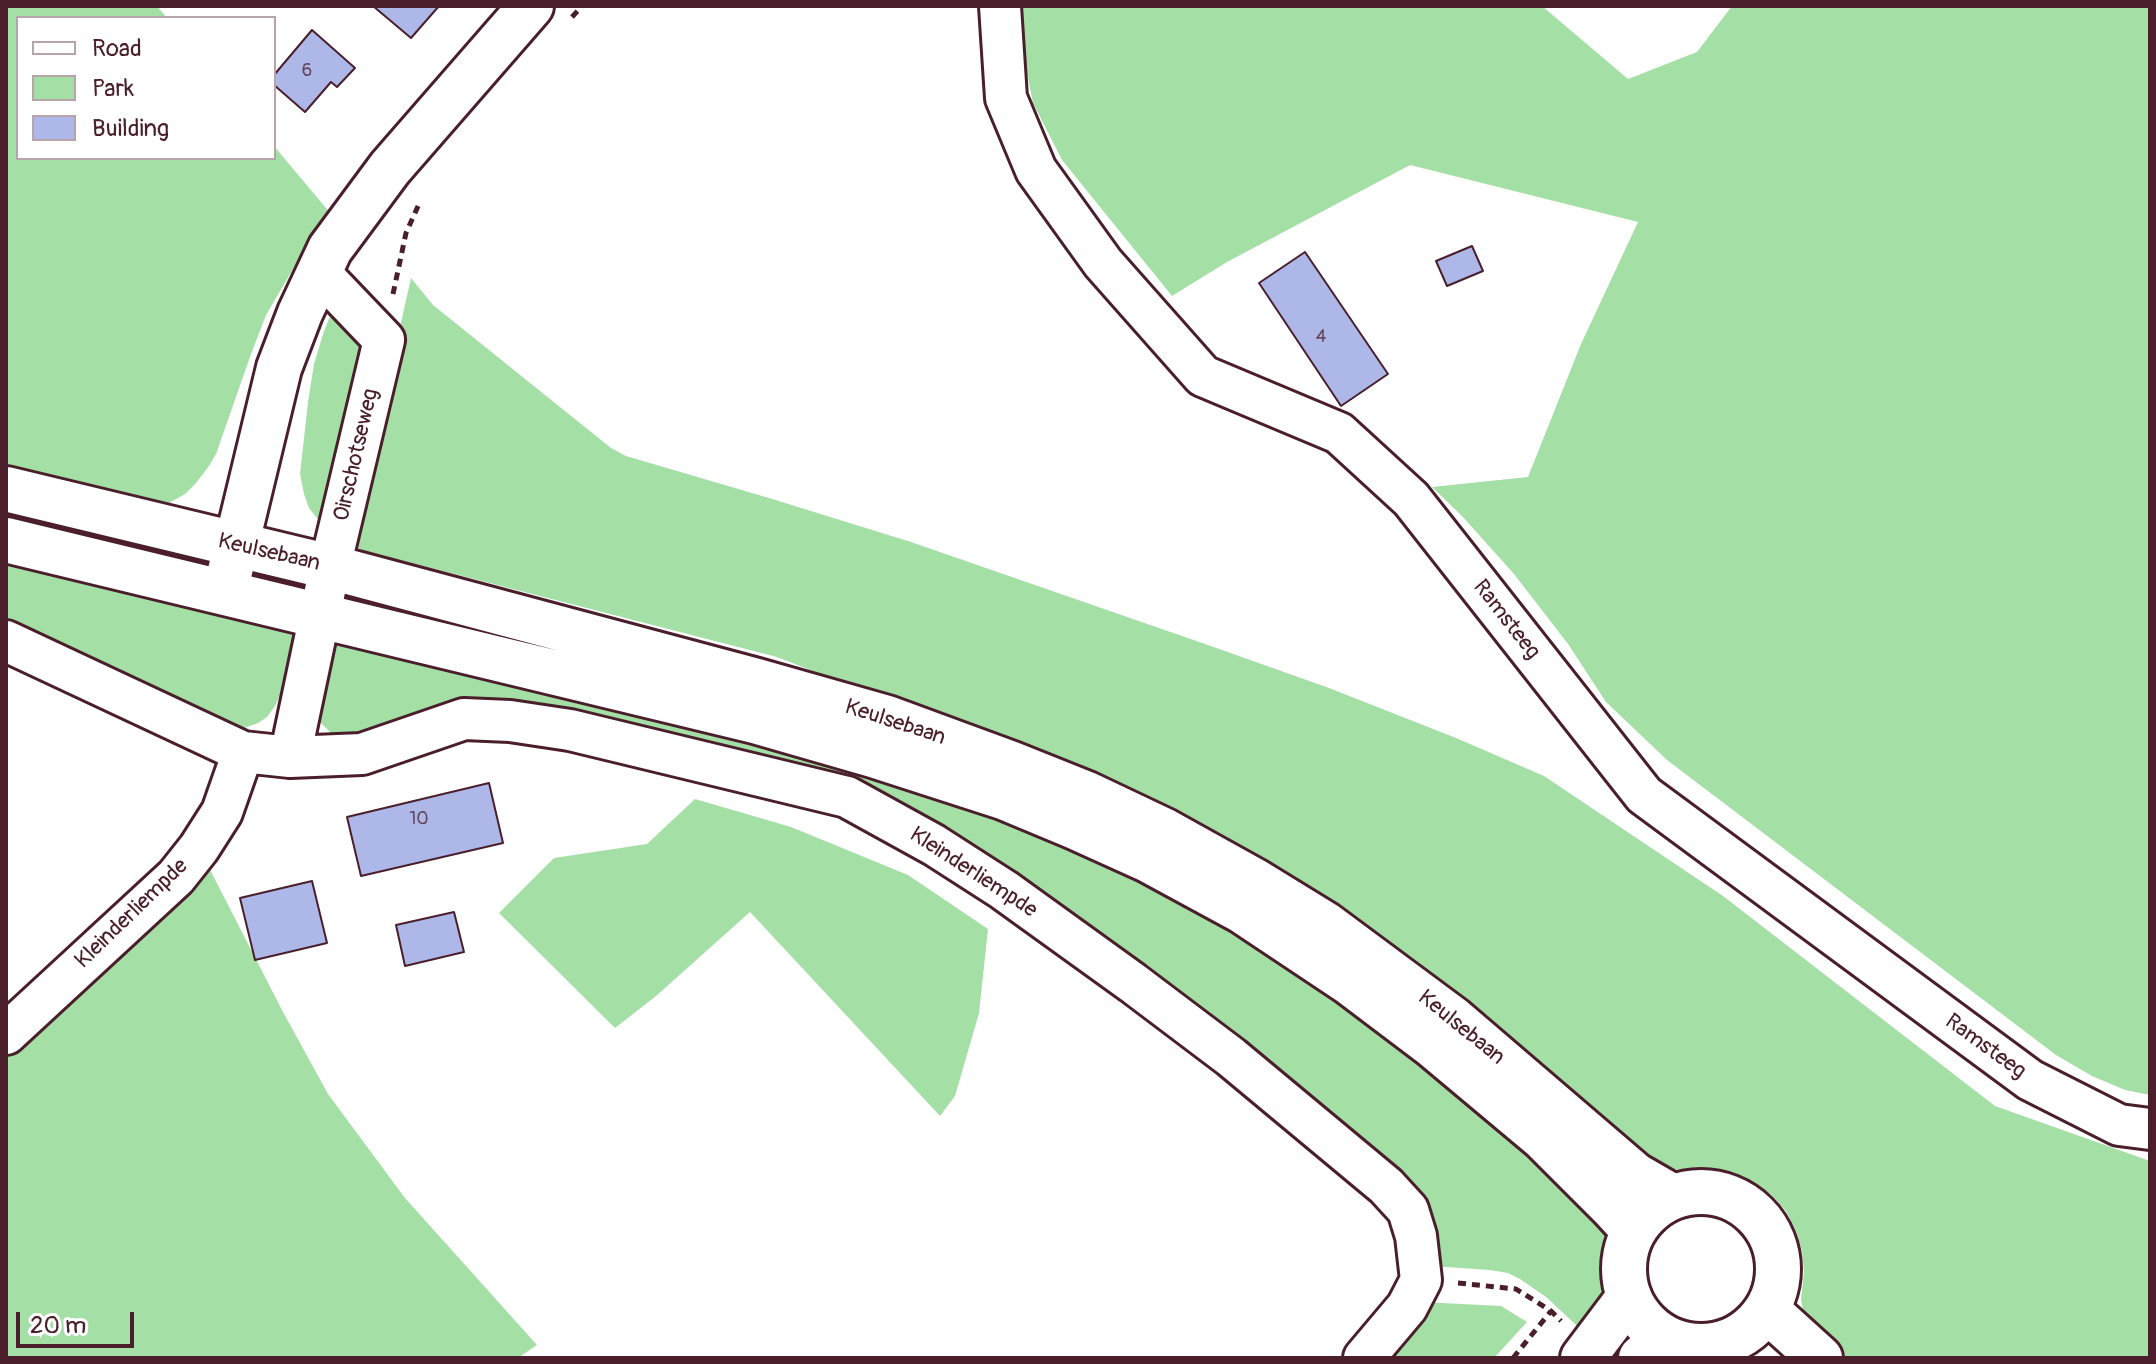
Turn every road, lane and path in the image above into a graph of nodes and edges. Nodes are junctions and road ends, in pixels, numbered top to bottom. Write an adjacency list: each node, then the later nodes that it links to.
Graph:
1 (531, 6): 6 (main road)
2 (582, 6): 4 (path)
3 (1000, 6): 18 (street, Ramsteeg)
4 (572, 17)
5 (421, 199): 7 (path)
6 (319, 272): 7 (street); 10 (main road)
7 (384, 340): 11 (street, Oirschotseweg)
8 (6, 489): 10 (main road, Keulsebaan)
9 (6, 540): 12 (main road, Keulsebaan)
10 (236, 546): 11 (main road, Keulsebaan); 12 (main road)
11 (330, 567): 13 (street, Oirschotseweg); 19 (main road, Keulsebaan)
12 (225, 592): 13 (main road, Keulsebaan)
13 (319, 615): 16 (street, Oirschotseweg); 20 (main road, Keulsebaan)
14 (6, 641): 15 (street)
15 (243, 752): 16 (street); 17 (street, Kleinderliempde)
16 (290, 757): 21 (street, Kleinderliempde)
17 (6, 1034)
18 (2150, 1129)
19 (1673, 1197): 20 (main road); 24 (main road)
20 (1634, 1231): 22 (main road)
21 (1421, 1280): 23 (path); 27 (street)
22 (1629, 1297): 25 (main road); 26 (main road)
23 (1551, 1311): 26 (path); 28 (path)
24 (1756, 1335): 25 (main road); 29 (main road)
25 (1653, 1348)
26 (1587, 1354)
27 (1364, 1358)
28 (1513, 1358)
29 (1820, 1358)

